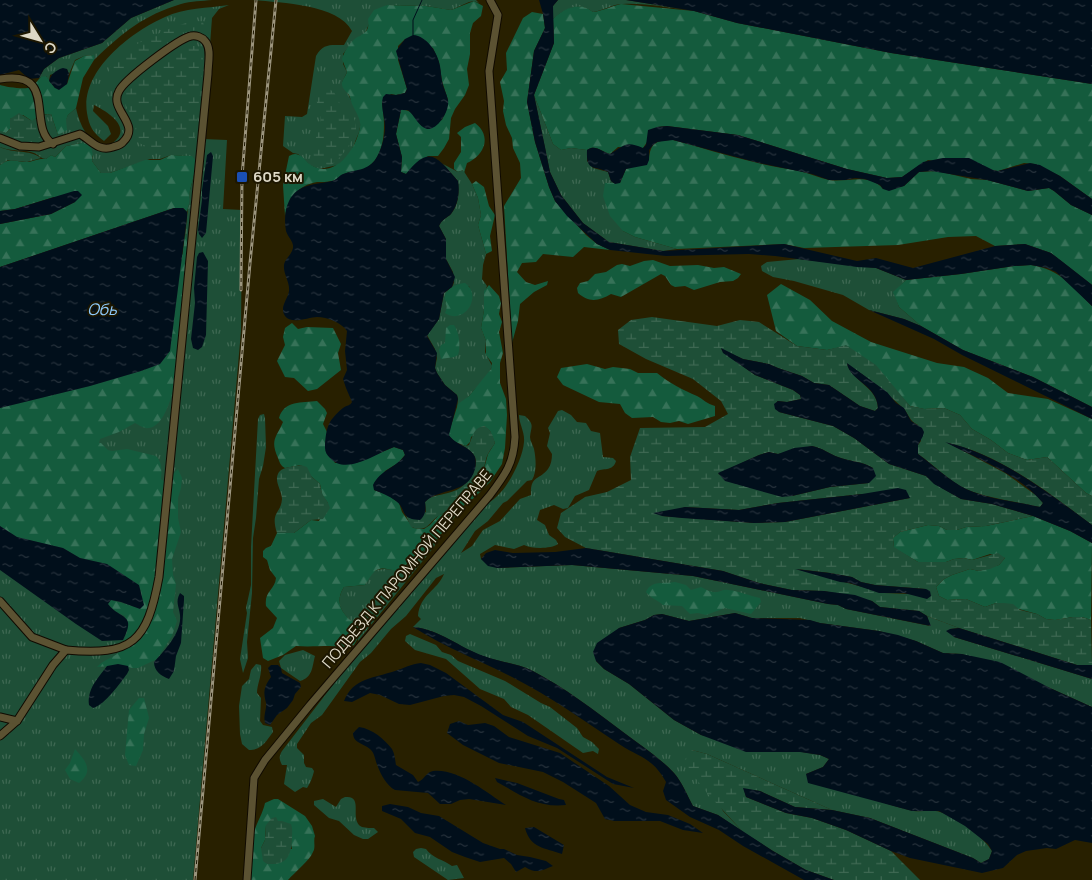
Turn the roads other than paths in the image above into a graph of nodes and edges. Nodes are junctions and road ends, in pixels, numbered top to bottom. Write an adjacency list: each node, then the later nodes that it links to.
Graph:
1 (490, 0): 10 (street, ПОДЪЕЗД К ПАРОМНОЙ ПЕРЕПРАВЕ)
2 (0, 79): 4 (street)
3 (0, 138): 4 (street)
4 (53, 144): 6 (street)
5 (0, 601): 6 (street)
6 (66, 650): 8 (street)
7 (0, 717): 8 (street)
8 (17, 721): 9 (street)
9 (0, 736)
10 (247, 880)

